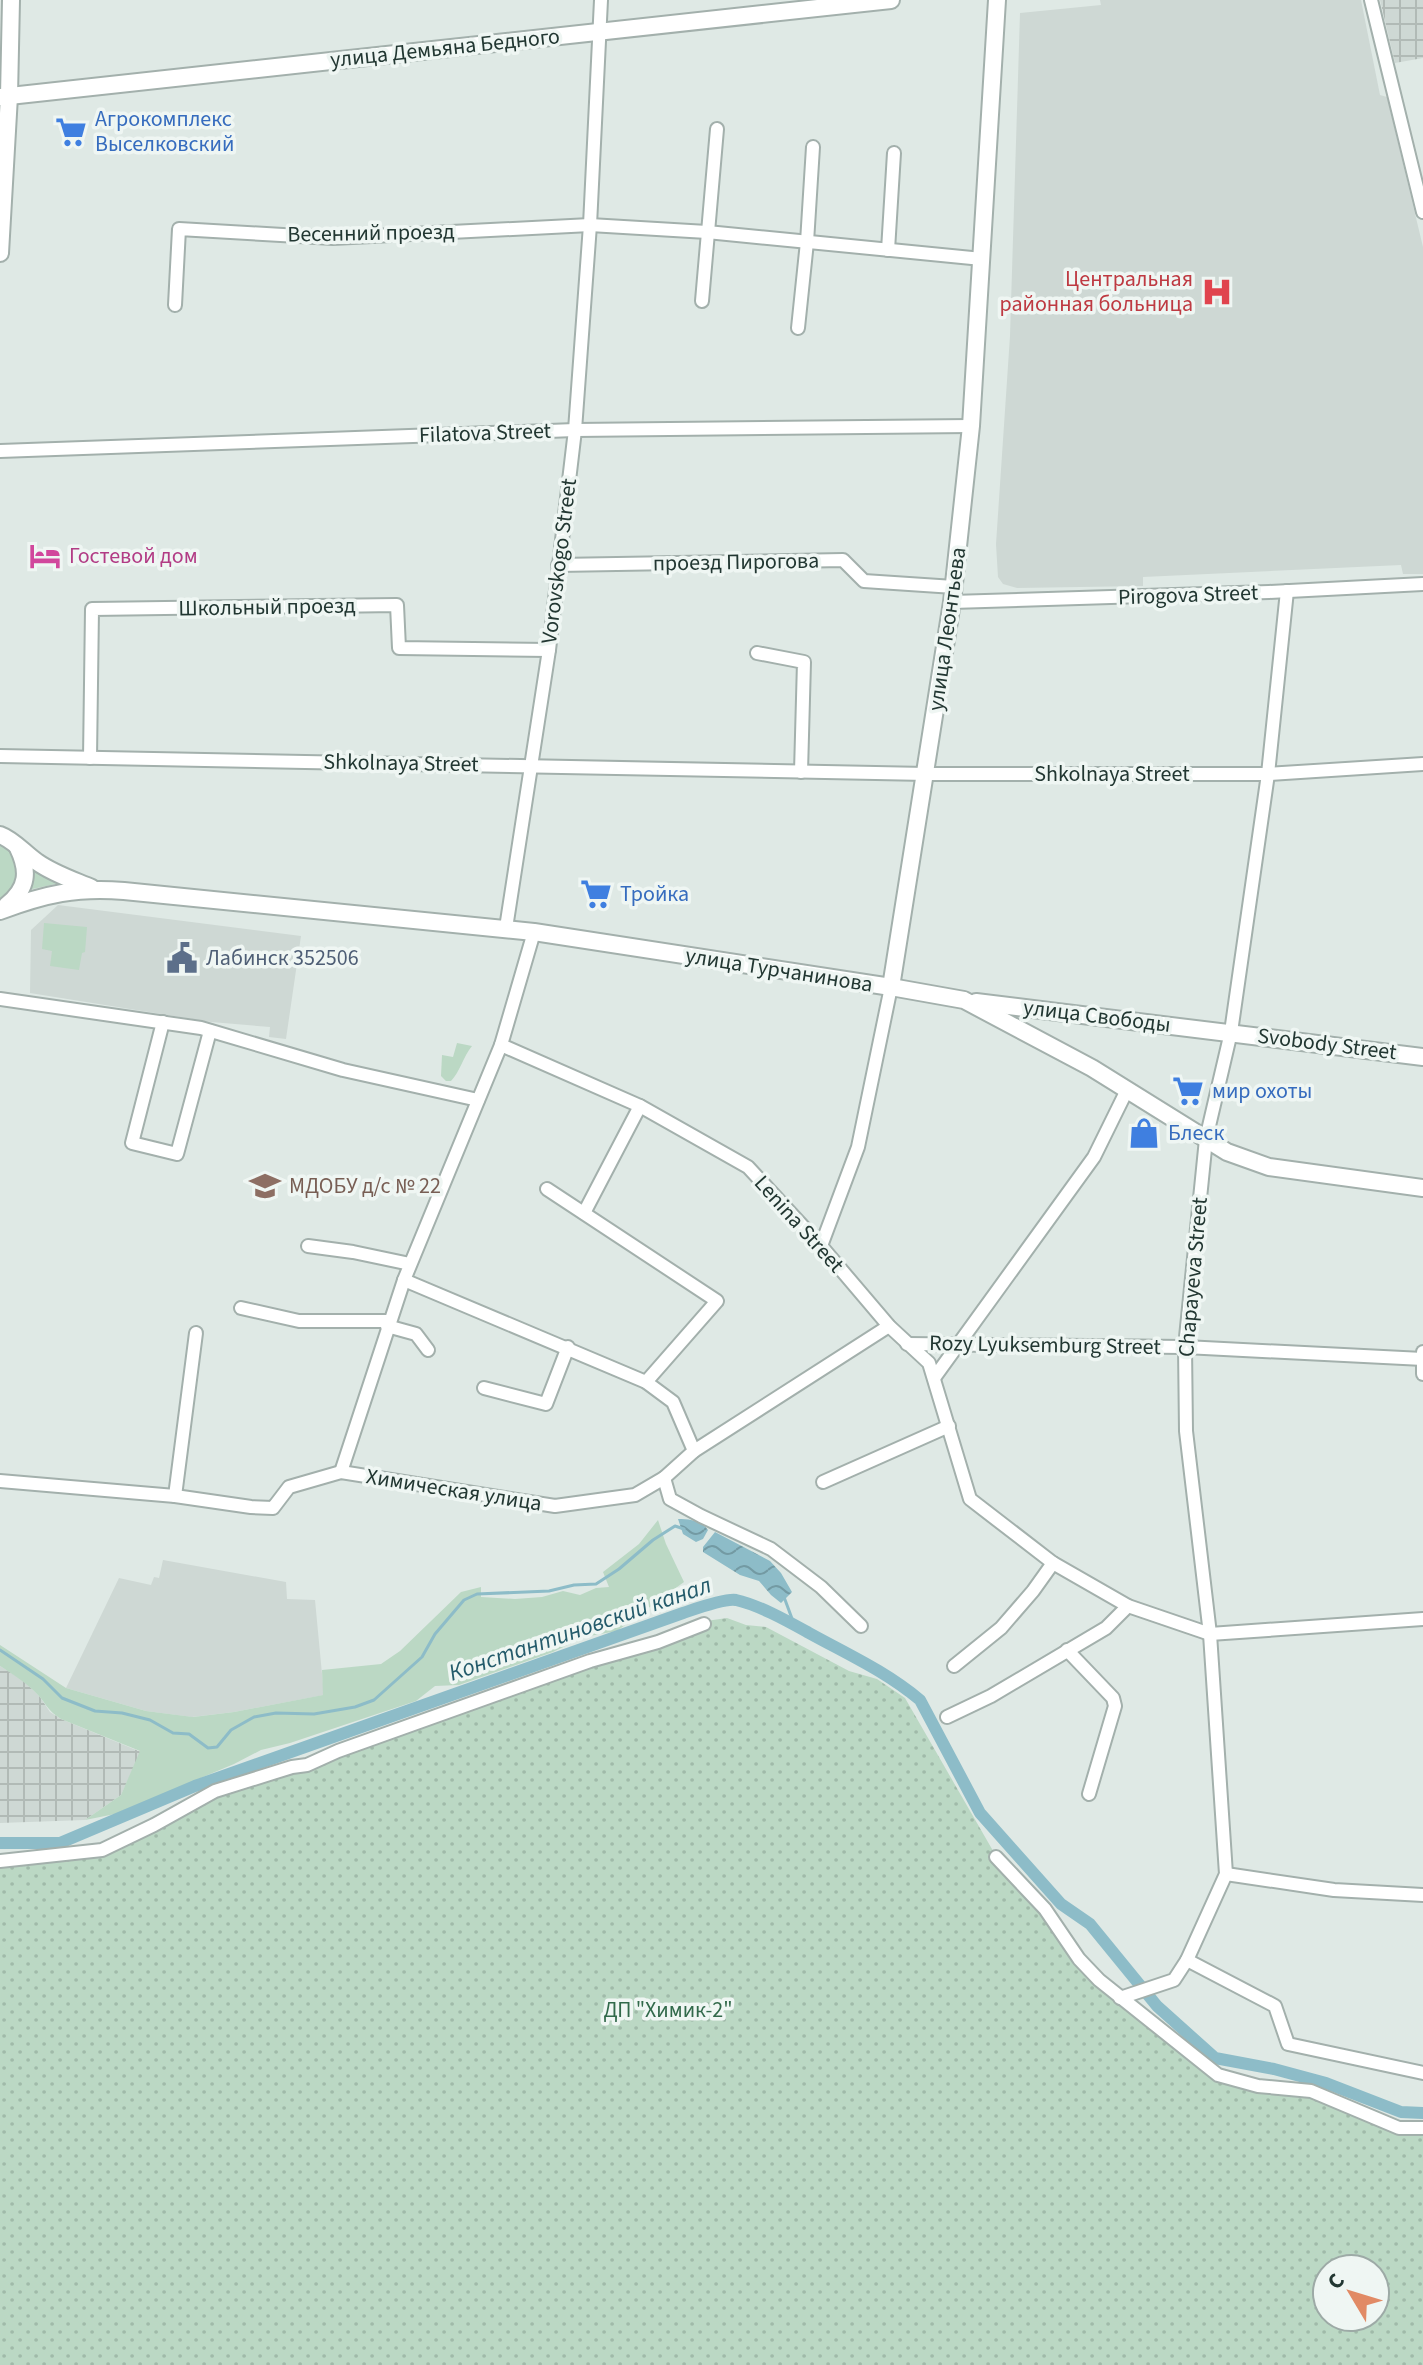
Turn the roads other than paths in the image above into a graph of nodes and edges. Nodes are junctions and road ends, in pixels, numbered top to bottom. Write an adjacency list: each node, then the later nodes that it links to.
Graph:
1 (11, 0): 7 (street)
2 (601, 0): 6 (street, Vorovskogo Street)
3 (891, 0): 6 (street, улица Демьяна Бедного)
4 (997, 0): 18 (street, улица Леонтьева)
5 (1371, 0): 11 (street)
6 (600, 30): 7 (street, улица Демьяна Бедного); 13 (street, Vorovskogo Street)
7 (5, 96): 17 (street)
8 (717, 129): 14 (street)
9 (813, 147): 15 (street)
10 (894, 153): 16 (street)
11 (1418, 175): 12 (street)
12 (1423, 212)
13 (590, 225): 14 (street); 20 (street, Весенний проезд); 23 (street, Vorovskogo Street)
14 (707, 232): 15 (street); 19 (street)
15 (807, 242): 16 (street); 21 (street)
16 (888, 250): 18 (street)
17 (0, 253)
18 (982, 259): 22 (street, улица Леонтьева)
19 (702, 301)
20 (175, 305)
21 (798, 328)
22 (971, 426): 23 (street, Filatova Street); 28 (street, улица Леонтьева)
23 (575, 430): 24 (street, Filatova Street); 25 (street, Vorovskogo Street)
24 (0, 451)
25 (558, 565): 28 (street, проезд Пирогова); 29 (street, Vorovskogo Street)
26 (1423, 584): 27 (street, Pirogova Street)
27 (1287, 591): 28 (street, Pirogova Street); 37 (street, Chapayeva Street)
28 (953, 594): 36 (street, улица Леонтьева)
29 (549, 650): 32 (street, Школьный проезд); 34 (street, Vorovskogo Street)
30 (757, 653): 35 (street)
31 (0, 756): 32 (street, Shkolnaya Street)
32 (90, 758): 34 (street, Shkolnaya Street)
33 (1423, 764): 37 (street, Shkolnaya Street)
34 (530, 766): 35 (street, Shkolnaya Street); 41 (street, Vorovskogo Street)
35 (801, 772): 36 (street, Shkolnaya Street)
36 (926, 774): 37 (street, Shkolnaya Street); 43 (street, улица Леонтьева)
37 (1268, 774): 48 (street, Chapayeva Street)
38 (6, 837): 39 (street, улица Турчанинова); 40 (street)
39 (93, 888): 40 (street, улица Турчанинова); 41 (street, улица Турчанинова)
40 (0, 911)
41 (506, 928): 42 (street, улица Турчанинова)
42 (534, 932): 43 (street, улица Турчанинова); 49 (street)
43 (891, 987): 45 (street, улица Турчанинова); 59 (street, улица Леонтьева)
44 (0, 999): 46 (street)
45 (964, 1000): 48 (street, улица Свободы); 51 (street, улица Турчанинова)
46 (163, 1022): 47 (street); 47 (street)
47 (210, 1031): 52 (street)
48 (1231, 1032): 50 (street, Svobody Street); 54 (street, Chapayeva Street)
49 (501, 1045): 52 (street); 53 (street, Lenina Street)
50 (1423, 1057)
51 (1127, 1090): 54 (street, улица Турчанинова); 67 (street)
52 (478, 1100): 60 (street)
53 (640, 1106): 57 (street); 59 (street, Lenina Street)
54 (1206, 1139): 55 (street, улица Турчанинова); 69 (street, Chapayeva Street)
55 (1423, 1188)
56 (547, 1189): 57 (street)
57 (584, 1213): 75 (street)
58 (308, 1246): 60 (street)
59 (821, 1246): 64 (street, Lenina Street)
60 (410, 1264): 61 (street)
61 (404, 1280): 63 (street); 68 (street)
62 (241, 1308): 63 (street)
63 (388, 1323): 70 (street); 79 (street)
64 (889, 1326): 66 (street, Lenina Street); 78 (street, Химическая улица)
65 (196, 1333): 83 (street)
66 (907, 1344): 67 (street, Rozy Lyuksemburg Street); 74 (street, Lenina Street)
67 (959, 1344): 69 (street, Rozy Lyuksemburg Street); 74 (street)
68 (568, 1347): 75 (street); 76 (street)
69 (1185, 1347): 72 (street, Rozy Lyuksemburg Street); 89 (street, Chapayeva Street)
70 (428, 1350)
71 (1423, 1352): 72 (street)
72 (1423, 1359): 73 (street)
73 (1423, 1374)
74 (934, 1378): 77 (street, Lenina Street)
75 (646, 1382): 78 (street)
76 (484, 1388)
77 (949, 1426): 82 (street); 84 (street, Lenina Street)
78 (694, 1451): 80 (street, Химическая улица)
79 (341, 1472): 80 (street, Химическая улица); 83 (street, Химическая улица)
80 (664, 1478): 88 (street)
81 (0, 1481): 83 (street, Химическая улица)
82 (823, 1482)
83 (175, 1496)
84 (1053, 1563): 85 (street, Lenina Street); 91 (street)
85 (1128, 1606): 89 (street, Lenina Street); 90 (street)
86 (1423, 1619): 89 (street, Lenina Street)
87 (704, 1624): 95 (street)
88 (861, 1626)
89 (1210, 1634): 96 (street, Chapayeva Street)
90 (1067, 1650): 92 (street); 93 (street)
91 (954, 1666)
92 (947, 1717)
93 (1089, 1794)
94 (996, 1857): 99 (street)
95 (0, 1861)
96 (1226, 1874): 97 (street); 98 (street, Chapayeva Street)
97 (1423, 1895)
98 (1187, 1960): 99 (street); 100 (street)
99 (1120, 1998): 101 (street)
100 (1423, 2073)
101 (1423, 2128)

